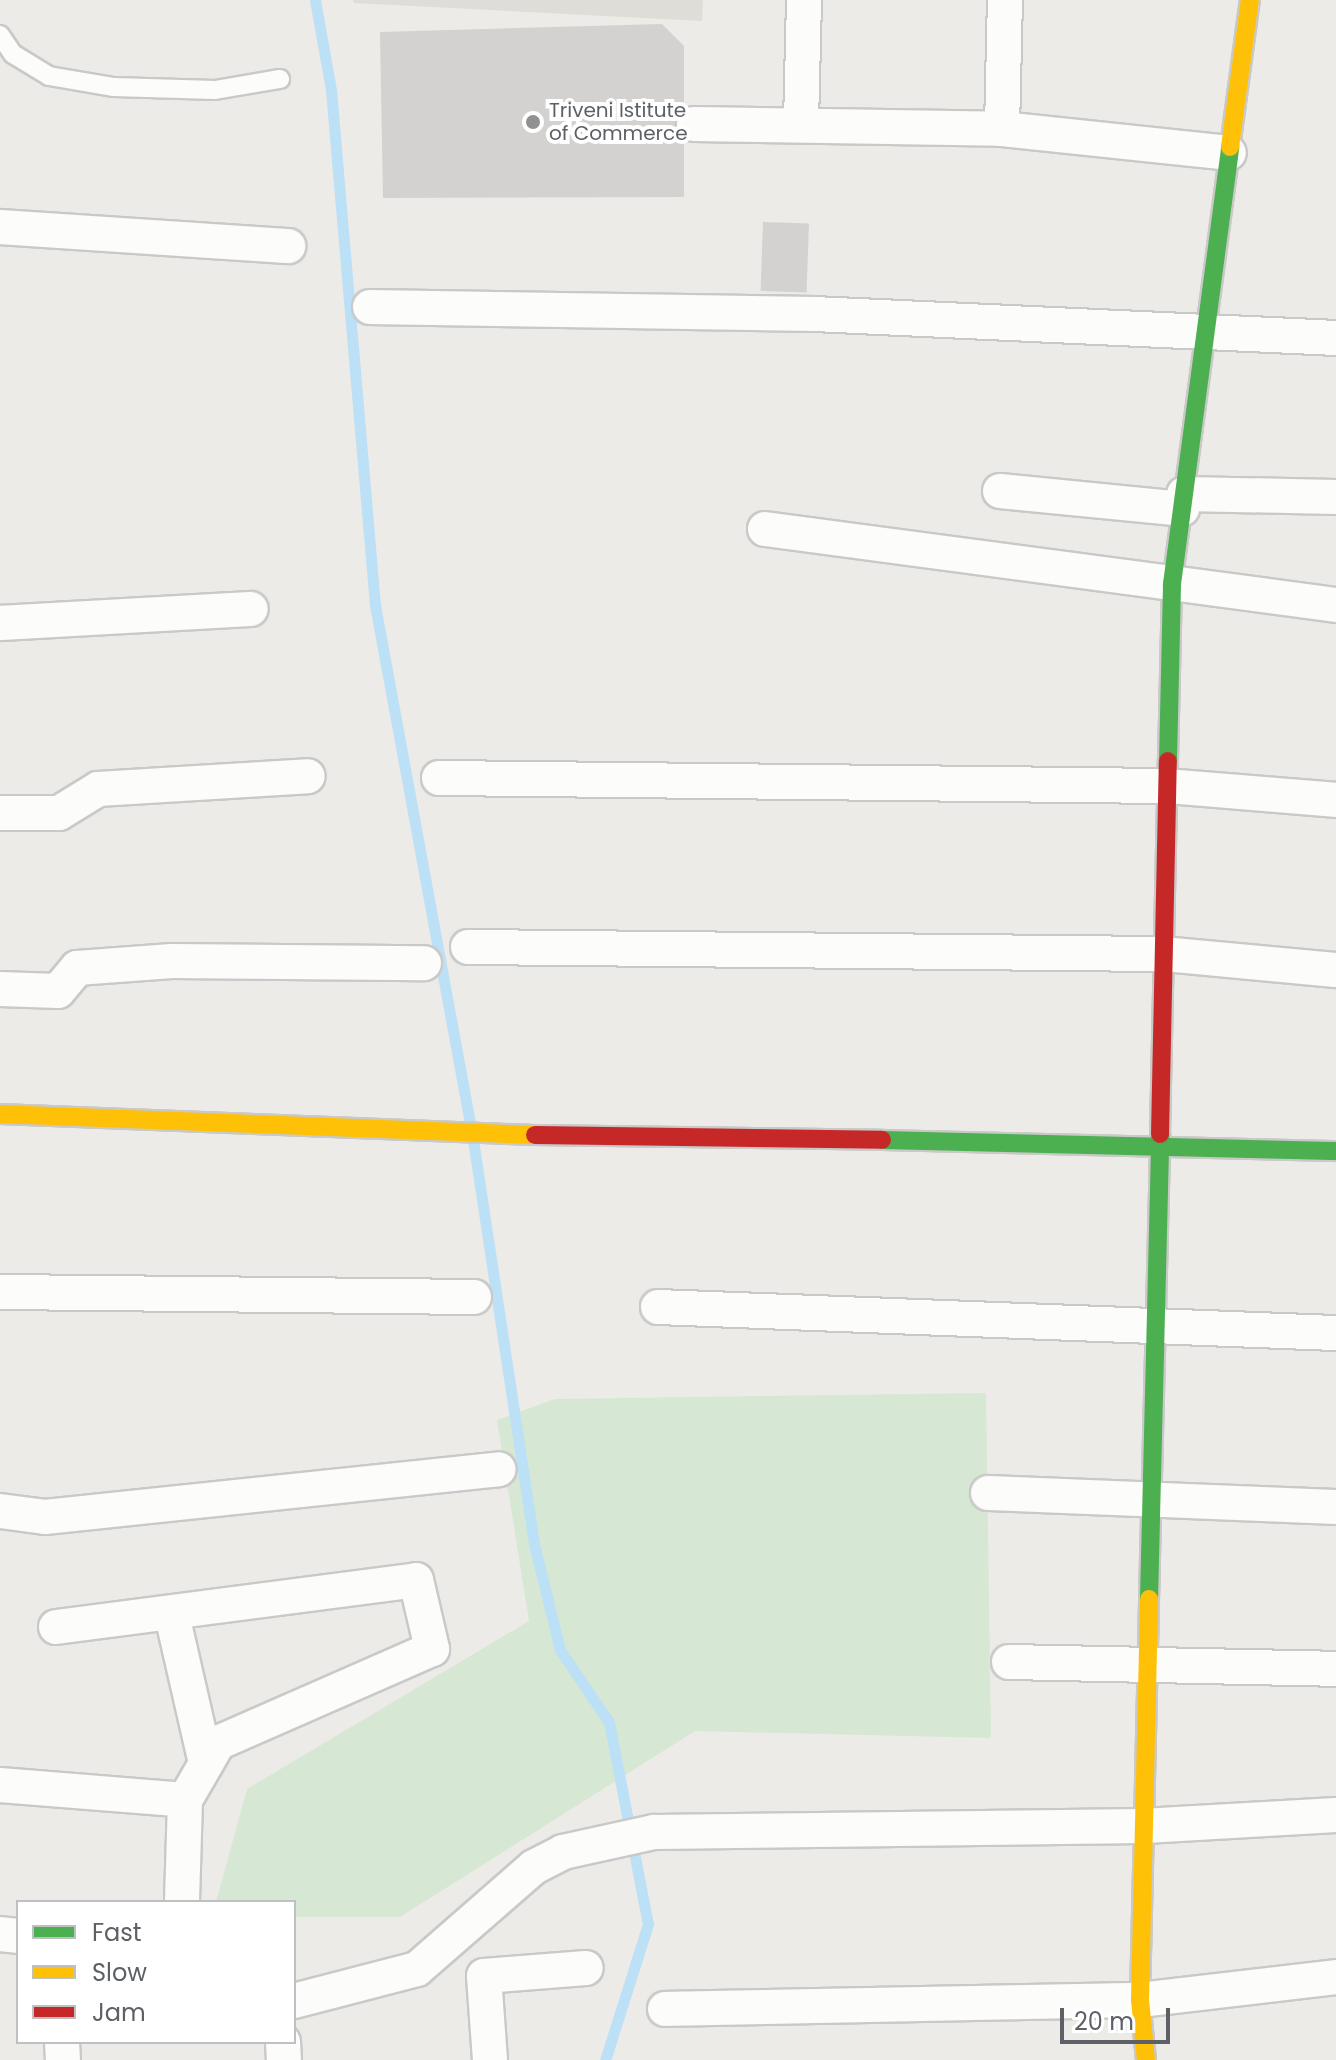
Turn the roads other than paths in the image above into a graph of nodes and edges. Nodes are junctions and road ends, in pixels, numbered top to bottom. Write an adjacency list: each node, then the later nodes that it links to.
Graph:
1 (804, 0): 6 (street)
2 (1005, 0): 8 (street)
3 (1250, 0): 9 (street)
4 (0, 35): 5 (lane)
5 (280, 79)
6 (801, 123): 7 (street); 8 (street)
7 (694, 124)
8 (1002, 129): 9 (street)
9 (1229, 153): 13 (street)
10 (0, 227): 11 (street)
11 (288, 246)
12 (370, 307): 13 (street)
13 (1205, 330): 14 (street); 17 (street)
14 (1336, 338)
15 (1000, 491): 17 (street)
16 (1336, 497): 17 (street)
17 (1183, 501): 19 (street)
18 (765, 529): 19 (street)
19 (1172, 584): 20 (street); 25 (street)
20 (1336, 605)
21 (251, 609): 22 (street)
22 (0, 623)
23 (308, 776): 27 (street)
24 (439, 778): 25 (street)
25 (1167, 786): 26 (street); 29 (street)
26 (1336, 800)
27 (0, 813)
28 (468, 947): 29 (street)
29 (1163, 954): 31 (street); 34 (street)
30 (424, 963): 32 (street)
31 (1336, 970)
32 (0, 989)
33 (0, 1114): 34 (street)
34 (1159, 1142): 35 (street); 39 (street)
35 (1336, 1151)
36 (0, 1292): 37 (street)
37 (474, 1297)
38 (658, 1307): 39 (street)
39 (1155, 1321): 40 (street); 43 (street)
40 (1336, 1333)
41 (498, 1469): 45 (street)
42 (988, 1493): 43 (street)
43 (1151, 1499): 44 (street); 49 (street)
44 (1336, 1507)
45 (0, 1511)
46 (172, 1615): 47 (street); 51 (street); 51 (street)
47 (56, 1627)
48 (1009, 1662): 49 (street)
49 (1147, 1664): 50 (street); 55 (street)
50 (1336, 1669)
51 (206, 1763): 53 (street)
52 (0, 1785): 53 (street)
53 (185, 1800): 56 (street)
54 (1336, 1815): 55 (street)
55 (1144, 1826): 59 (street); 60 (street)
56 (182, 1900)
57 (586, 1968): 62 (street)
58 (1336, 1977): 60 (street)
59 (296, 2000)
60 (1140, 2000): 61 (street); 63 (street)
61 (665, 2009)
62 (490, 2060)
63 (1146, 2060)

